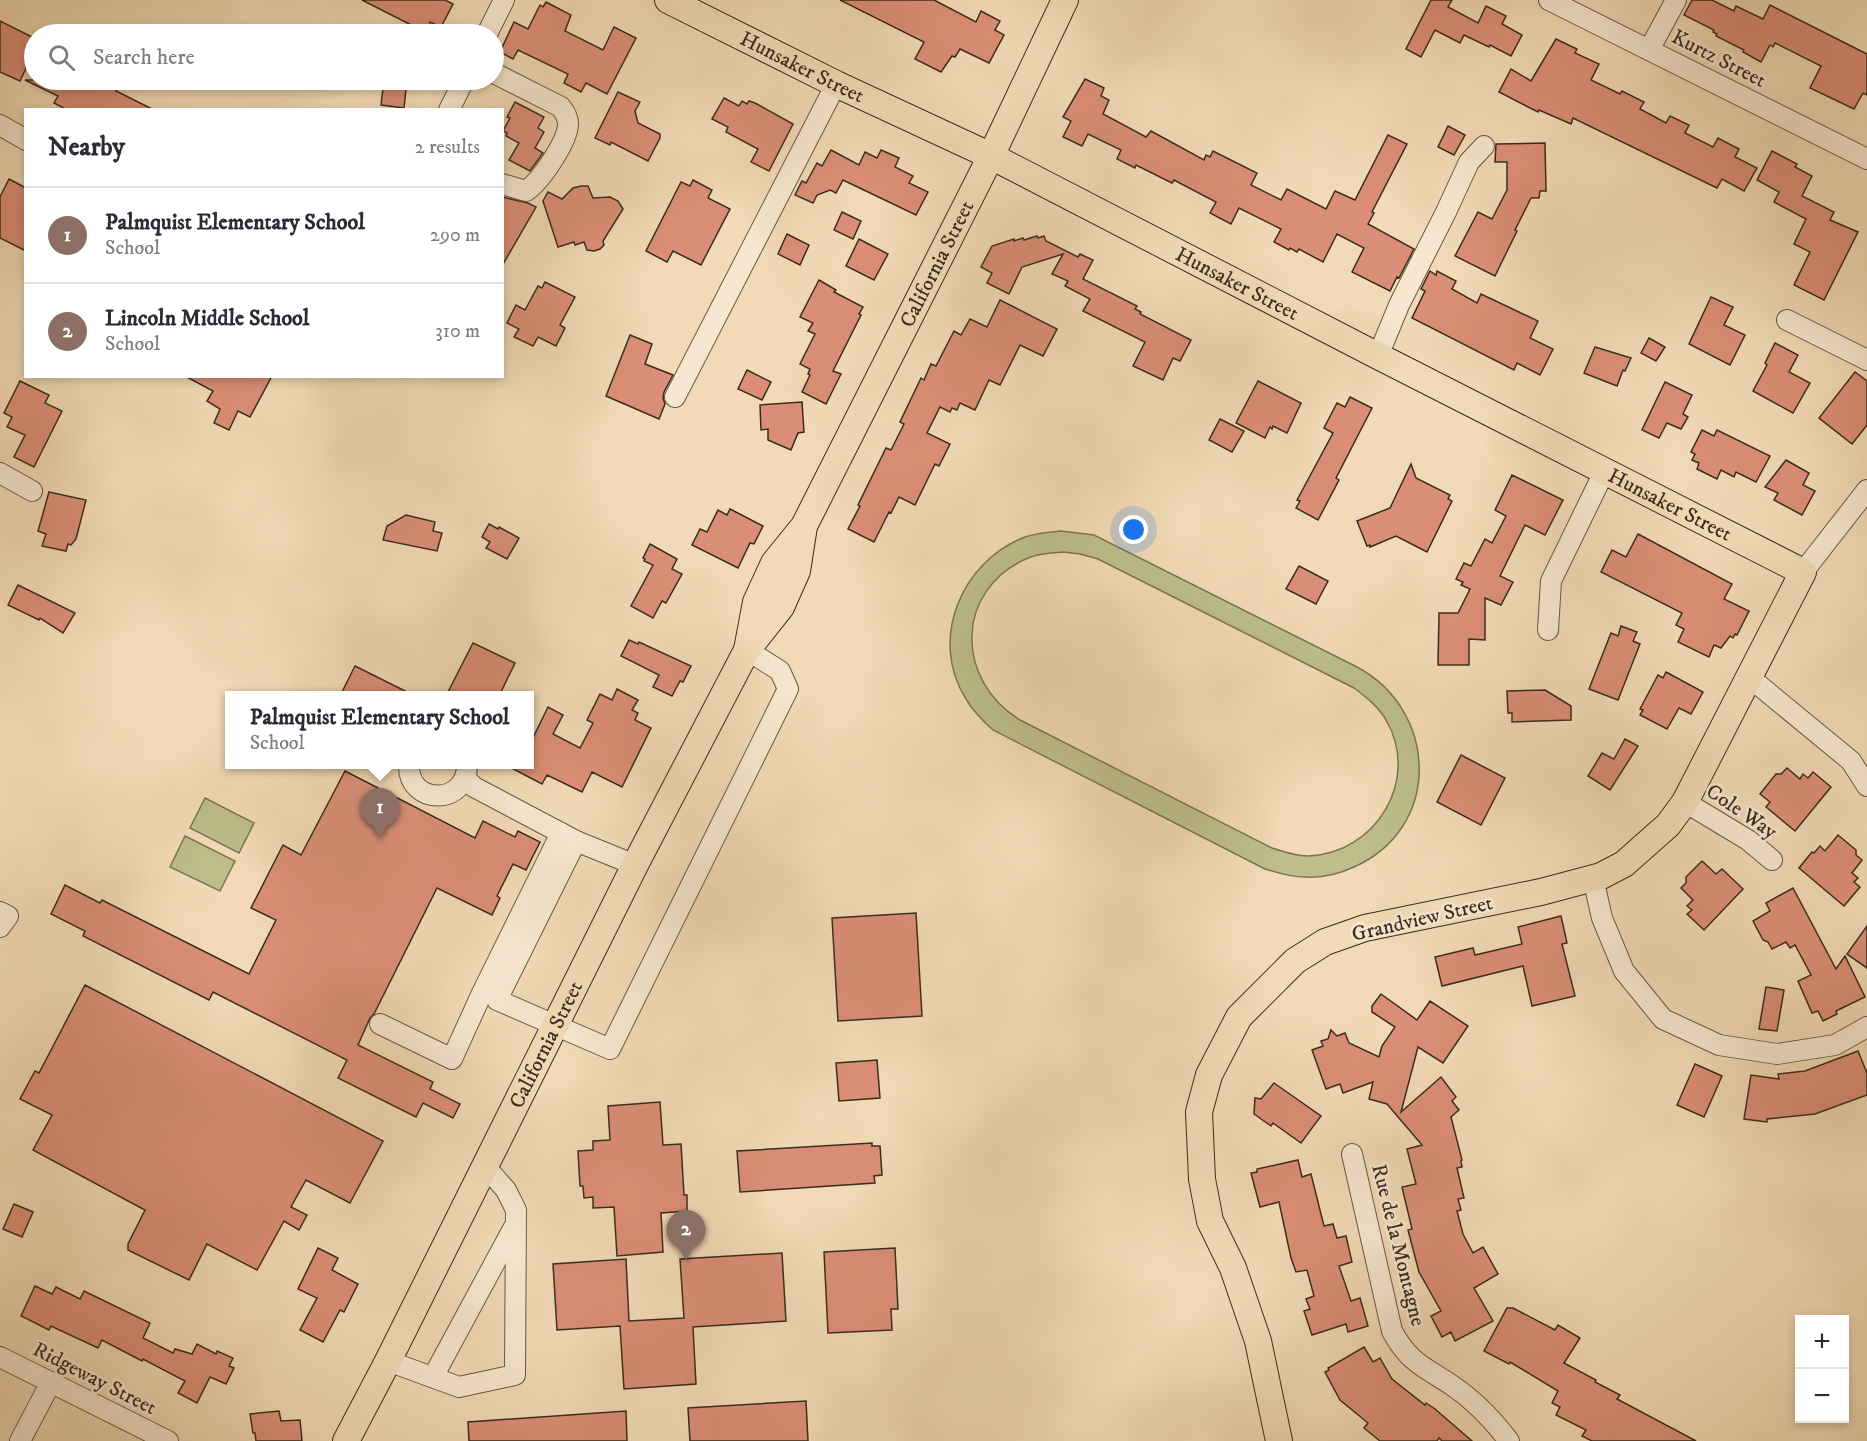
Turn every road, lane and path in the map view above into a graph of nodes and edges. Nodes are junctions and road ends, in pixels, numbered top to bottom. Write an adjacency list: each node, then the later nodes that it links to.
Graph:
1 (504, 0): 6 (street)
2 (668, 0): 9 (main road, Hunsaker Street)
3 (1065, 0): 15 (main road, California Street)
4 (1549, 0): 7 (street, Kurtz Street)
5 (1676, 0): 7 (street)
6 (492, 24)
7 (1649, 50): 16 (street, Kurtz Street)
8 (504, 78): 17 (street)
9 (836, 84): 15 (main road, Hunsaker Street); 21 (street)
10 (459, 90): 11 (street)
11 (450, 108)
12 (0, 125): 13 (street)
13 (24, 139)
14 (1484, 146): 19 (street)
15 (991, 156): 19 (main road, Hunsaker Street); 28 (main road, California Street)
16 (1867, 159)
17 (504, 185)
18 (1786, 321): 20 (street)
19 (1378, 356): 22 (main road, Hunsaker Street)
20 (1867, 360)
21 (675, 397)
22 (1605, 470): 26 (main road, Hunsaker Street); 27 (street)
23 (0, 473): 25 (street)
24 (1867, 490): 26 (street, Grandview Street)
25 (32, 491)
26 (1803, 572): 29 (main road, Grandview Street)
27 (1548, 630)
28 (747, 650): 36 (main road, California Street); 42 (street)
29 (1749, 677): 32 (street); 33 (main road, Grandview Street)
30 (410, 769): 31 (street)
31 (466, 771): 34 (street)
32 (1867, 786)
33 (1685, 802): 35 (street, Cole Way); 37 (main road, Grandview Street)
34 (569, 837): 36 (street); 40 (street)
35 (1772, 860)
36 (635, 865): 42 (main road, California Street)
37 (1593, 878): 43 (street); 55 (main road, Grandview Street)
38 (0, 912): 39 (street)
39 (0, 927)
40 (490, 997): 41 (street); 42 (street)
41 (380, 1024)
42 (556, 1025): 45 (main road, California Street)
43 (1867, 1028)
44 (1352, 1154): 56 (street, Rue de la Montagne)
45 (484, 1165): 46 (street); 48 (main road, California Street)
46 (516, 1222): 49 (street); 49 (street)
47 (0, 1357): 50 (street, Ridgeway Street)
48 (388, 1361): 49 (street); 54 (main road, California Street)
49 (433, 1377)
50 (51, 1383): 51 (street, Ridgeway Street); 52 (street)
51 (137, 1434): 53 (street, Ridgeway Street)
52 (20, 1441)
53 (168, 1441)
54 (345, 1441)
55 (1279, 1441)
56 (1509, 1441)

